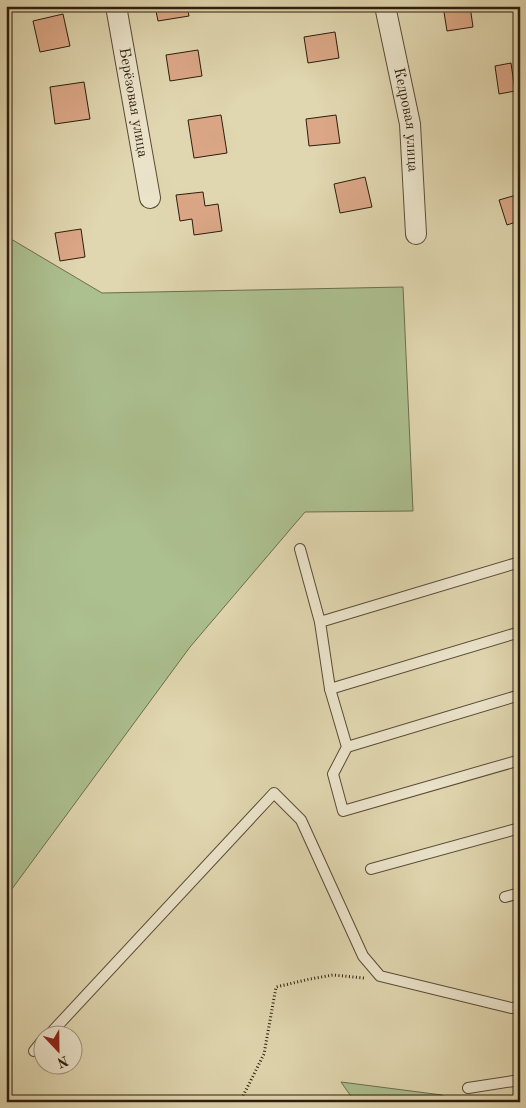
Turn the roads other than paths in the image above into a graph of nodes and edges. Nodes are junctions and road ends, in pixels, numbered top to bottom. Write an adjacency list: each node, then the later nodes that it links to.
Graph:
1 (116, 6): 3 (street, Берёзовая улица)
2 (385, 6): 4 (street, Кедровая улица)
3 (150, 198)
4 (416, 234)
5 (300, 549): 7 (lane)
6 (520, 562): 7 (lane)
7 (320, 622): 9 (lane)
8 (520, 632): 9 (lane)
9 (330, 690): 11 (lane)
10 (520, 696): 11 (lane)
11 (347, 747): 12 (lane)
12 (520, 760)
13 (520, 828): 14 (lane)
14 (371, 869)
15 (520, 893): 16 (lane)
16 (505, 896)
17 (520, 1007): 18 (lane)
18 (57, 1026)
19 (520, 1080): 20 (lane)
20 (468, 1088)

